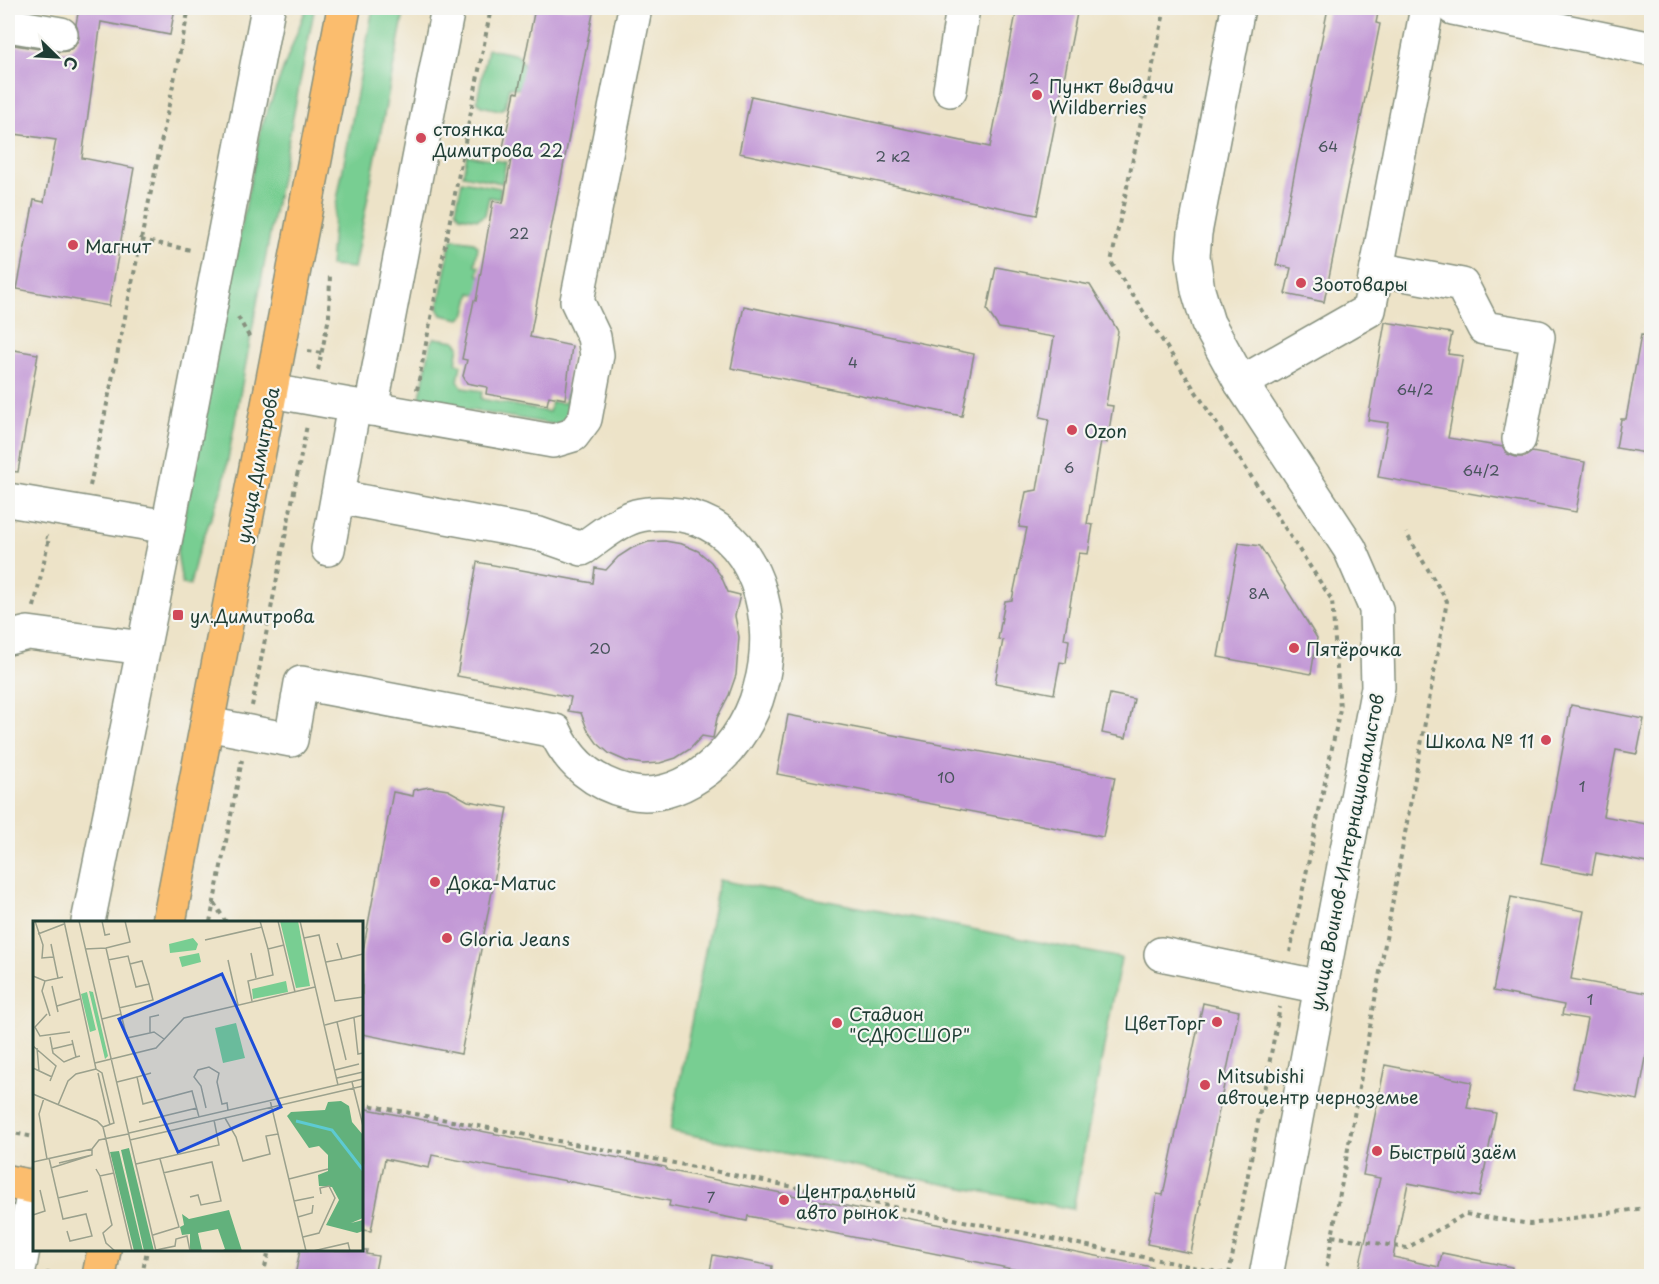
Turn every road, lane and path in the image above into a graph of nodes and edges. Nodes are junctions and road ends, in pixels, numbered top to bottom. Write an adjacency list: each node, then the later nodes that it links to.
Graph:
1 (189, 8): 26 (path)
2 (268, 8): 27 (street)
3 (344, 8): 19 (main road, улица Димитрова)
4 (448, 8): 21 (street)
5 (491, 8): 22 (path)
6 (635, 8): 22 (street)
7 (963, 8): 15 (street)
8 (1165, 8): 41 (path)
9 (1238, 8): 18 (street, улица Воинов-Интернационалистов)
10 (1427, 8): 16 (street)
11 (1453, 8): 14 (street)
12 (8, 25): 13 (street)
13 (61, 34)
14 (1652, 49)
15 (950, 90)
16 (1377, 269): 18 (street); 23 (street)
17 (330, 273): 20 (path)
18 (1241, 383): 42 (street, улица Воинов-Интернационалистов)
19 (272, 391): 20 (street); 33 (main road, улица Димитрова)
20 (313, 399): 21 (street); 34 (path)
21 (362, 408): 22 (street); 24 (street)
22 (412, 416)
23 (1520, 439)
24 (338, 497): 30 (street); 34 (street)
25 (8, 500): 26 (street)
26 (84, 514): 27 (street)
27 (168, 527): 32 (street)
28 (1406, 533): 50 (path)
29 (39, 536): 31 (path)
30 (328, 549)
31 (18, 636): 32 (street)
32 (143, 648): 36 (street)
33 (207, 724): 34 (street); 37 (main road, улица Димитрова)
34 (247, 731): 35 (path)
35 (214, 902): 38 (path); 39 (path)
36 (88, 921)
37 (168, 921)
38 (210, 921)
39 (225, 921)
40 (1161, 954): 41 (street)
41 (1285, 980): 42 (street); 54 (path)
42 (1321, 987): 60 (street, улица Воинов-Интернационалистов)
43 (363, 1104): 54 (path)
44 (8, 1132): 45 (path)
45 (33, 1137)
46 (8, 1182): 47 (main road)
47 (33, 1189)
48 (33, 1194): 55 (street)
49 (1652, 1207): 50 (path)
50 (1332, 1236): 61 (path)
51 (104, 1251): 56 (main road)
52 (147, 1251): 57 (path)
53 (269, 1251): 58 (path)
54 (1229, 1274): 59 (path)
55 (18, 1276)
56 (99, 1276)
57 (142, 1276)
58 (263, 1276)
59 (1240, 1276)
60 (1266, 1276)
61 (1325, 1276)

